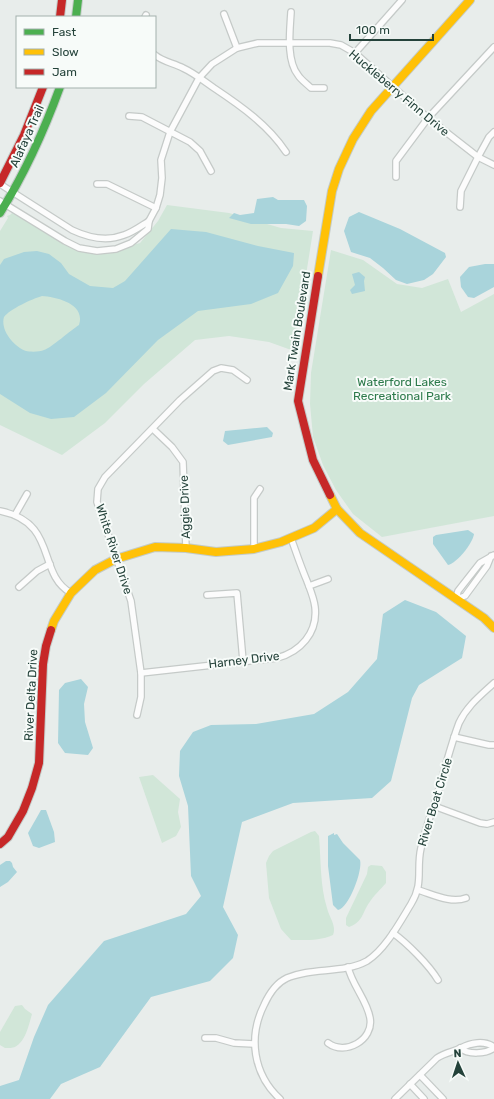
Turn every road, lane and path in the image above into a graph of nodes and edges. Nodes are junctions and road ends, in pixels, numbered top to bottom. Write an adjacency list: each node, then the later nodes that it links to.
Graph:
1 (62, 0): 7 (street)
2 (78, 0): 8 (street)
3 (402, 0): 12 (street)
4 (470, 0): 15 (street, Mark Twain Boulevard)
5 (291, 12): 9 (street)
6 (224, 14): 11 (street)
7 (60, 16)
8 (76, 16)
9 (290, 43): 11 (street, Huckleberry Finn Drive); 12 (street, Huckleberry Finn Drive); 18 (street)
10 (494, 46): 20 (street)
11 (237, 48): 14 (street, Huckleberry Finn Drive)
12 (355, 53): 15 (street, Huckleberry Finn Drive)
13 (156, 56): 14 (street)
14 (199, 78): 21 (street, Huckleberry Finn Drive); 23 (street)
15 (392, 86): 20 (street, Huckleberry Finn Drive); 40 (street, Mark Twain Boulevard)
16 (43, 88): 28 (street, Alafaya Trail)
17 (60, 88): 30 (street, Alafaya Trail)
18 (324, 88)
19 (129, 116): 21 (street)
20 (428, 118): 24 (street, Huckleberry Finn Drive); 27 (street)
21 (170, 132): 26 (street); 33 (street, Huckleberry Finn Drive)
22 (494, 132): 24 (street)
23 (286, 152)
24 (478, 158): 25 (street, Huckleberry Finn Drive); 32 (street)
25 (494, 165)
26 (211, 171)
27 (396, 177)
28 (0, 184): 30 (street)
29 (97, 184): 33 (street)
30 (14, 192): 31 (street, Alafaya Trail); 35 (street)
31 (3, 202): 34 (street, Alafaya Trail); 35 (street, Huckleberry Finn Drive)
32 (460, 207)
33 (156, 208): 35 (street, Huckleberry Finn Drive)
34 (0, 213)
35 (149, 221)
36 (247, 380): 37 (street, White River Drive)
37 (153, 428): 44 (street, Aggie Drive); 47 (street, White River Drive)
38 (260, 489): 45 (street)
39 (27, 494): 42 (street)
40 (337, 509): 43 (street, River Delta Drive); 54 (street, Mark Twain Boulevard)
41 (0, 511): 42 (street)
42 (15, 515): 48 (street)
43 (291, 538): 45 (street, River Delta Drive); 50 (street, Harney Drive)
44 (186, 548): 45 (street, River Delta Drive); 47 (street, River Delta Drive)
45 (254, 549)
46 (492, 556): 54 (street)
47 (116, 559): 52 (street, River Delta Drive); 57 (street, White River Drive)
48 (50, 564): 51 (street); 52 (street)
49 (328, 579): 50 (street)
50 (309, 586): 56 (street, Harney Drive)
51 (19, 587)
52 (71, 593): 64 (street, River Delta Drive)
53 (207, 595): 56 (street)
54 (456, 599): 55 (street, Mark Twain Boulevard)
55 (494, 628)
56 (243, 661): 57 (street, Harney Drive)
57 (141, 673): 59 (street, White River Drive)
58 (494, 683): 60 (street, River Boat Circle)
59 (137, 715)
60 (454, 737): 61 (street); 62 (street, River Boat Circle)
61 (494, 745)
62 (434, 806): 63 (street); 65 (street, River Boat Circle)
63 (494, 822)
64 (0, 844)
65 (418, 890): 66 (street); 67 (street, River Boat Circle)
66 (466, 898)
67 (392, 932): 68 (street, River Boat Circle); 69 (street)
68 (348, 967): 71 (street); 72 (street, River Boat Circle)
69 (438, 980)
70 (205, 1038): 72 (street)
71 (328, 1043)
72 (254, 1044): 77 (street, River Boat Circle)
73 (494, 1047): 74 (street); 74 (street)
74 (460, 1048): 75 (street)
75 (420, 1075): 76 (street); 80 (street)
76 (410, 1084): 78 (street); 79 (street)
77 (280, 1099)
78 (395, 1099)
79 (424, 1099)
80 (443, 1099)

